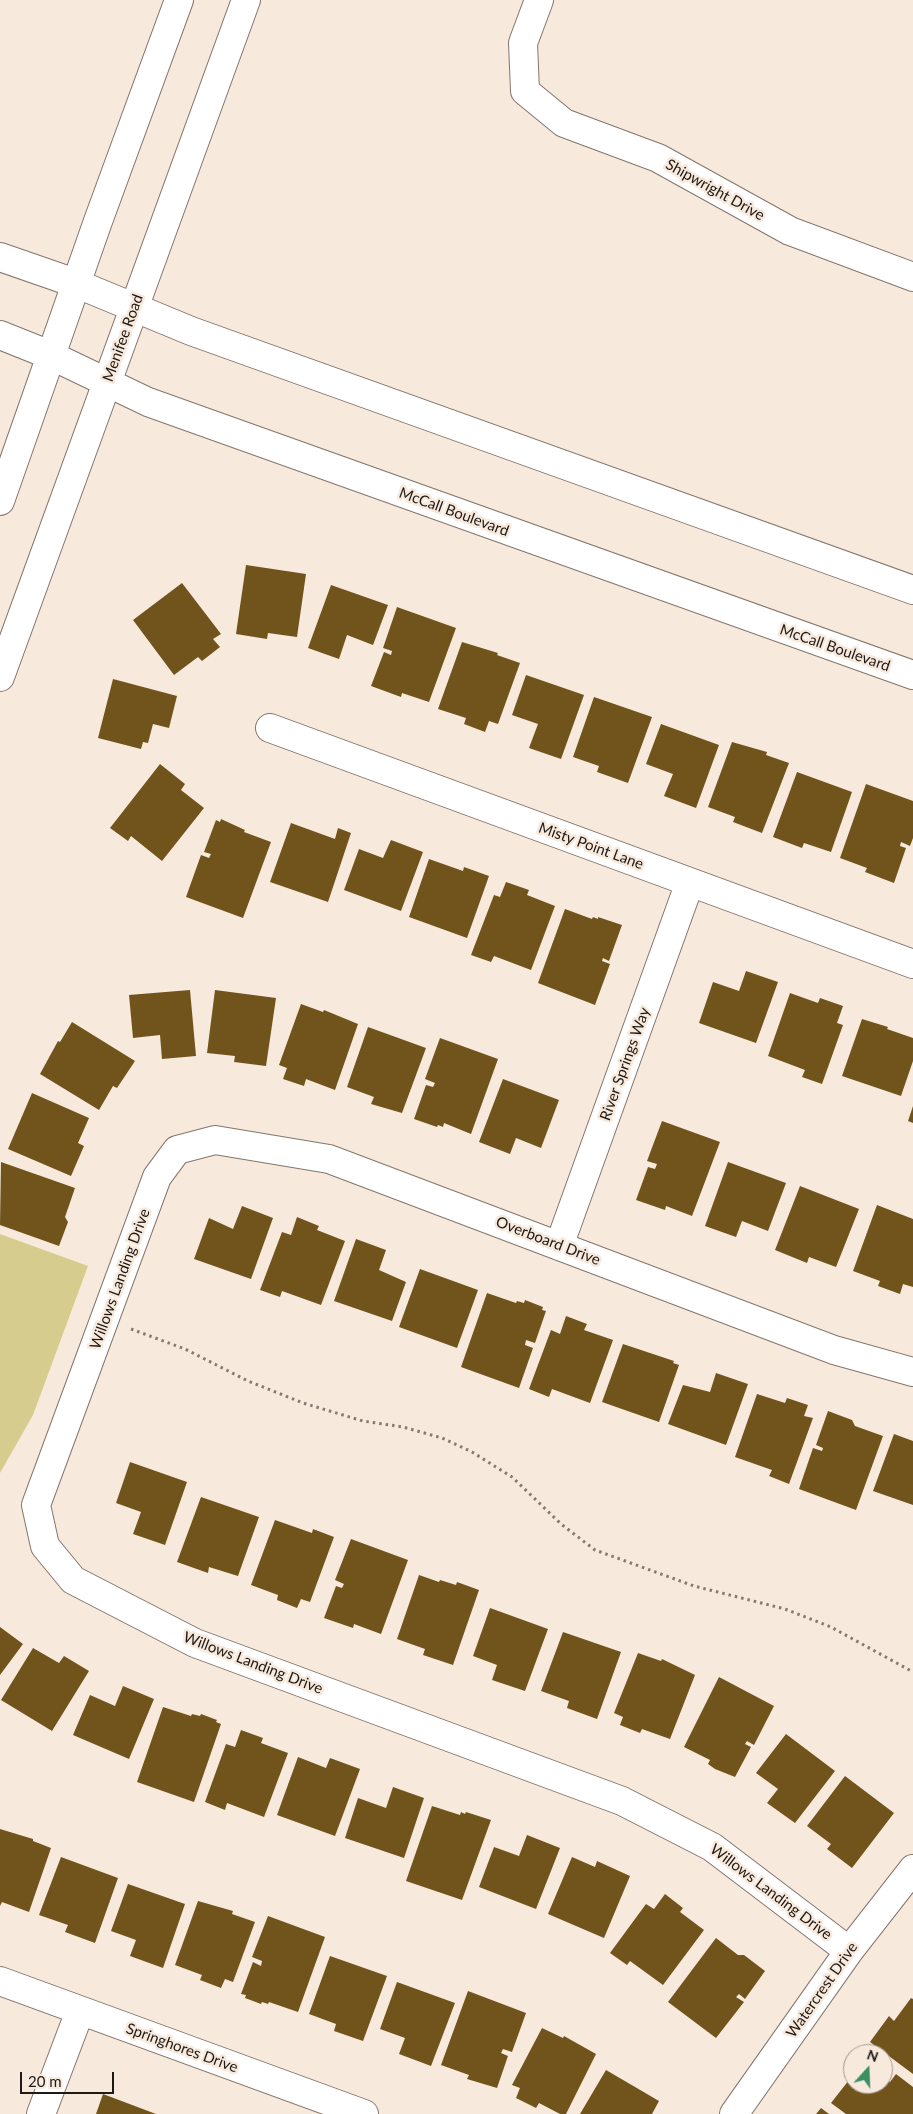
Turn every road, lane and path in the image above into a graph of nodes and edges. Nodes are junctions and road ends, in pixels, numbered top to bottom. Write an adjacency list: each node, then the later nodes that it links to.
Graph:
1 (179, 0): 6 (street)
2 (246, 0): 7 (street, Menifee Road)
3 (539, 0): 5 (street, Shipwright Drive)
4 (0, 257): 6 (street)
5 (913, 277)
6 (75, 284): 7 (street); 9 (street)
7 (135, 307): 10 (street, Menifee Road); 12 (street)
8 (0, 335): 9 (street, McCall Boulevard)
9 (50, 355): 10 (street, McCall Boulevard); 11 (street)
10 (106, 382): 13 (street, McCall Boulevard); 14 (street, Menifee Road)
11 (0, 501)
12 (913, 590)
13 (913, 675)
14 (0, 677)
15 (270, 728): 16 (street, Misty Point Lane)
16 (690, 882): 17 (street, Misty Point Lane); 19 (street, River Springs Way)
17 (913, 964)
18 (177, 1150): 19 (street, Overboard Drive); 20 (street, Willows Landing Drive)
19 (559, 1246): 21 (street, Overboard Drive)
20 (104, 1320): 22 (path); 24 (street, Willows Landing Drive)
21 (913, 1372)
22 (913, 1672)
23 (913, 1869): 24 (street, Watercrest Drive)
24 (849, 1951): 29 (street, Watercrest Drive)
25 (0, 1981): 26 (street, Springhores Drive)
26 (80, 2012): 27 (street); 28 (street, Springhores Drive)
27 (41, 2114)
28 (364, 2114)
29 (734, 2114)

